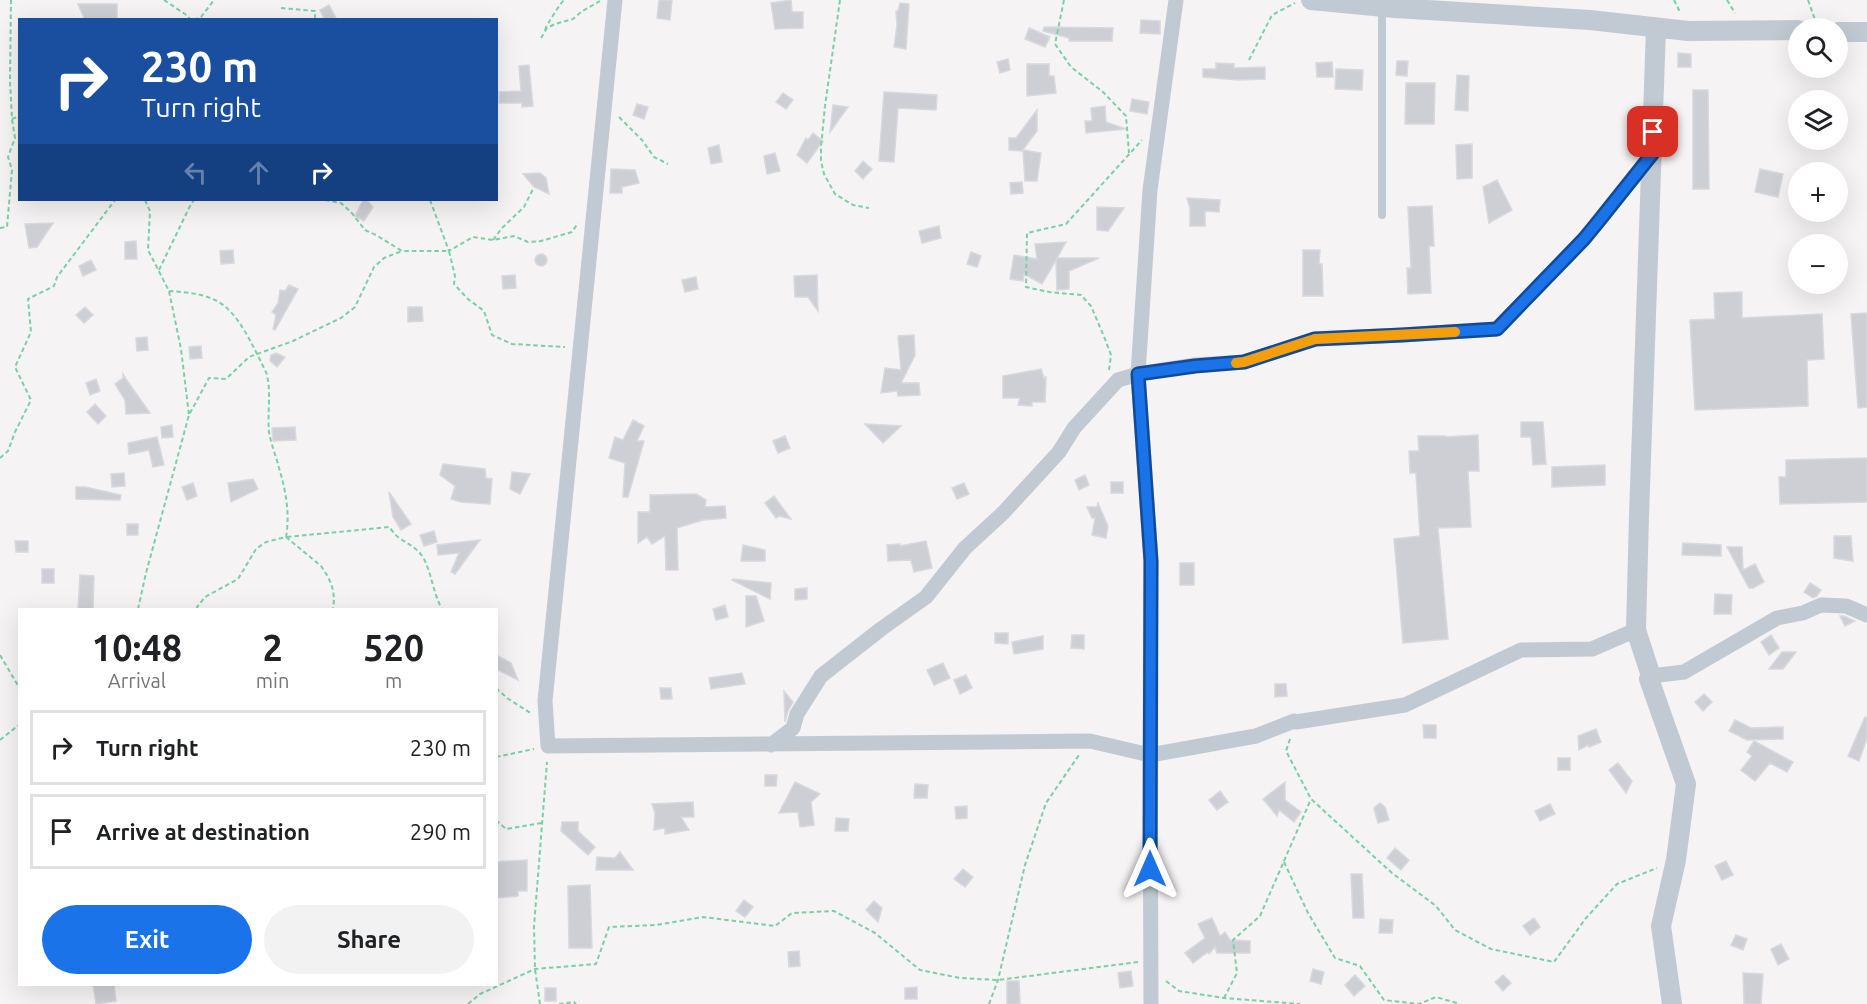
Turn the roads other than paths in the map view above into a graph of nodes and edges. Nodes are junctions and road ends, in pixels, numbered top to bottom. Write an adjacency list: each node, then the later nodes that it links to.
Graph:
1 (615, 0): 15 (street)
2 (1176, 0): 11 (street)
3 (1311, 0): 4 (street)
4 (1382, 6): 5 (street); 10 (lane)
5 (1656, 28): 6 (street); 9 (street)
6 (1788, 30)
7 (1848, 32): 8 (street)
8 (1867, 32)
9 (1653, 153): 11 (street); 13 (street)
10 (1382, 215)
11 (1138, 374): 15 (street); 16 (street)
12 (1867, 615): 14 (street)
13 (1636, 630): 14 (street); 16 (street)
14 (1651, 676): 18 (street)
15 (771, 746): 16 (street)
16 (1150, 755): 17 (street)
17 (1151, 1004)
18 (1672, 1004)

